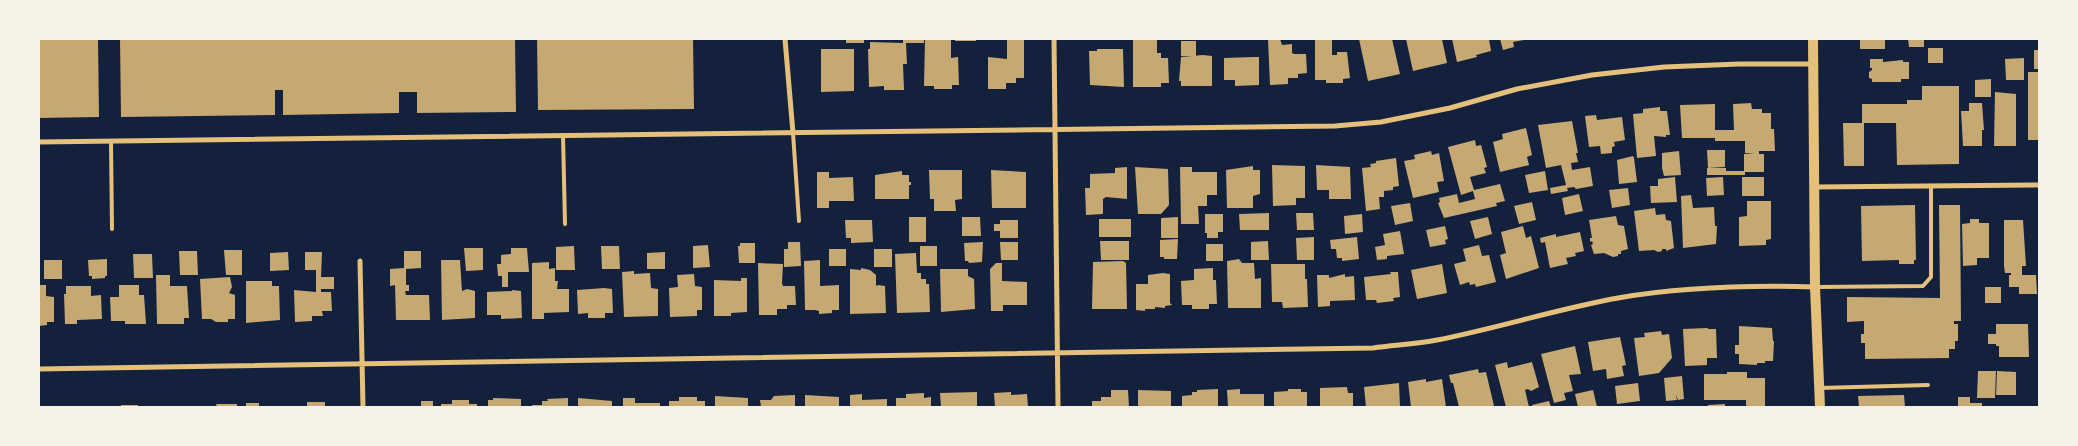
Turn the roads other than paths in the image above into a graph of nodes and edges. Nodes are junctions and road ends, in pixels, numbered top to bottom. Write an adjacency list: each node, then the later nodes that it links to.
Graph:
1 (785, 39): 6 (street)
2 (1054, 39): 5 (street)
3 (1813, 39): 4 (main road)
4 (1813, 64): 5 (street); 12 (main road)
5 (1055, 131): 6 (street); 18 (street)
6 (793, 133): 7 (street); 13 (lane)
7 (563, 135): 9 (street); 14 (lane)
8 (39, 142): 9 (street)
9 (111, 142): 15 (lane)
10 (2039, 185): 11 (street)
11 (1931, 186): 12 (street); 17 (lane)
12 (1815, 187): 17 (main road)
13 (799, 221)
14 (565, 224)
15 (112, 229)
16 (360, 261): 19 (street)
17 (1815, 287): 18 (street); 22 (main road)
18 (1057, 352): 19 (street); 24 (street)
19 (362, 364): 20 (street); 23 (street)
20 (39, 369)
21 (1928, 385): 22 (lane)
22 (1820, 388): 25 (main road)
23 (363, 407)
24 (1058, 407)
25 (1820, 407)

